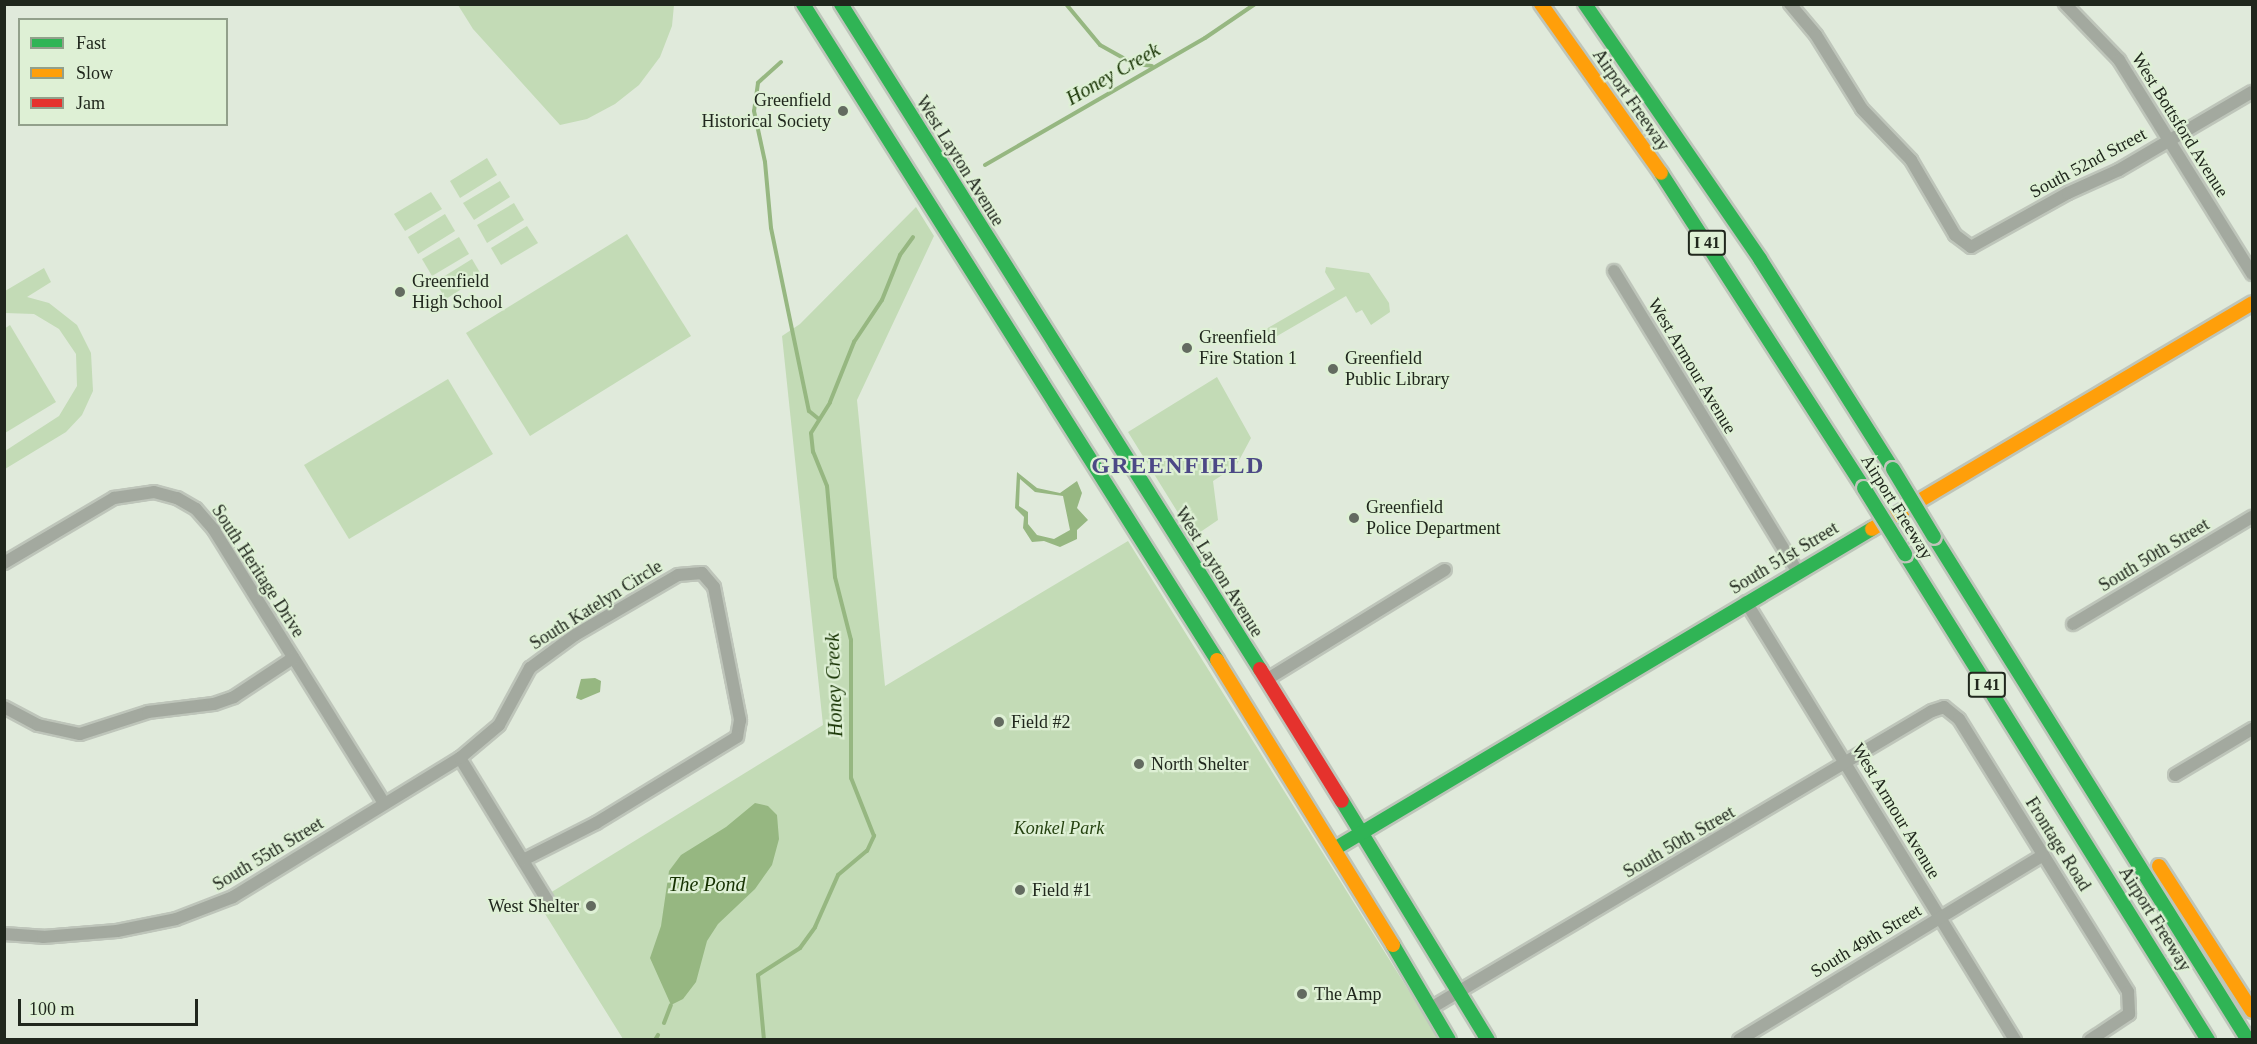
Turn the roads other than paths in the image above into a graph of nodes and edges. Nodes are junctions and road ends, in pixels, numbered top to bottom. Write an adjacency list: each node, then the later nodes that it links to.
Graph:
1 (803, 4): 30 (main road)
2 (841, 4): 19 (main road, West Layton Avenue)
3 (1541, 4): 45 (main road, Airport Freeway / I 41, bridge)
4 (1585, 4): 26 (main road, Airport Freeway / I 41, bridge)
5 (1790, 4): 8 (street, South 52nd Street)
6 (2065, 4): 8 (street, West Bottsford Avenue)
7 (2253, 92): 8 (street, South 52nd Street)
8 (2170, 140): 10 (street, West Bottsford Avenue)
9 (1614, 271): 15 (street, West Armour Avenue)
10 (2253, 274)
11 (2253, 303): 15 (main road, South 51st Street)
12 (2253, 517): 17 (street, South 50th Street)
13 (4, 563): 18 (street, South Heritage Drive)
14 (1446, 570): 19 (street)
15 (1797, 571): 16 (main road, South 51st Street)
16 (1746, 602): 24 (street, West Armour Avenue); 29 (main road, South 51st Street)
17 (2073, 624)
18 (293, 658): 20 (street); 27 (street, South Heritage Drive)
19 (1266, 680): 29 (main road, West Layton Avenue)
20 (4, 707)
21 (1944, 707): 24 (street, South 50th Street); 32 (street, Frontage Road)
22 (2253, 729): 25 (street)
23 (460, 758): 27 (street, South 55th Street); 33 (street); 33 (street, South Katelyn Circle)
24 (1847, 764): 35 (street, West Armour Avenue); 37 (street, South 50th Street)
25 (2175, 775)
26 (2100, 800): 28 (main road); 46 (main road, Airport Freeway / I 41)
27 (384, 803): 36 (street, South 55th Street)
28 (2126, 816)
29 (1362, 832): 30 (main road, South 51st Street); 37 (main road, West Layton Avenue)
30 (1336, 848): 38 (main road)
31 (2151, 854): 39 (main road)
32 (2043, 855): 35 (street, South 49th Street); 44 (street, Frontage Road)
33 (523, 860): 34 (street)
34 (547, 900)
35 (1940, 917): 42 (street, South 49th Street); 43 (street, West Armour Avenue)
36 (4, 934)
37 (1458, 993): 38 (street, South 50th Street); 41 (main road, West Layton Avenue)
38 (1431, 1008): 40 (main road)
39 (2253, 1011)
40 (1449, 1040)
41 (1488, 1040)
42 (1739, 1040)
43 (2015, 1040)
44 (2091, 1040)
45 (2208, 1040)
46 (2248, 1040)

